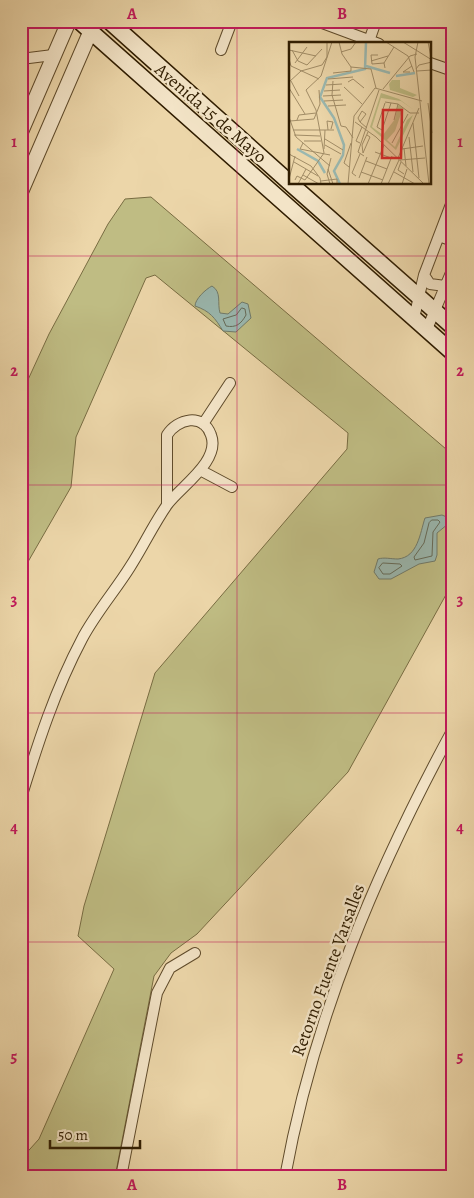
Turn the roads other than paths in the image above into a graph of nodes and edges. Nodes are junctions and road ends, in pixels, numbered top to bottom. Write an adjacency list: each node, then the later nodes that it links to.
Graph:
1 (69, 21): 10 (street)
2 (109, 21): 17 (main road, Avenida 15 de Mayo)
3 (232, 21): 9 (street)
4 (317, 21): 7 (street)
5 (376, 21): 8 (street)
6 (88, 25): 15 (street); 24 (main road, Avenida 15 de Mayo)
7 (370, 42)
8 (372, 42)
9 (221, 50)
10 (53, 56): 11 (street); 13 (street)
11 (21, 59)
12 (432, 63): 14 (street)
13 (46, 71): 15 (street); 16 (street)
14 (453, 71)
15 (68, 83): 19 (street)
16 (21, 132)
17 (289, 181)
18 (293, 185): 23 (main road, Avenida 15 de Mayo)
19 (21, 192)
20 (453, 199): 21 (street)
21 (439, 236): 22 (street); 26 (street)
22 (453, 241)
23 (368, 252): 24 (main road); 28 (main road, Avenida 15 de Mayo)
24 (355, 264): 30 (main road, Avenida 15 de Mayo)
25 (453, 268): 27 (street)
26 (424, 275): 27 (street); 28 (street)
27 (445, 286): 29 (street)
28 (418, 296): 29 (main road, Avenida 15 de Mayo); 30 (street)
29 (434, 311): 31 (main road, Avenida 15 de Mayo); 32 (street)
30 (414, 318): 32 (main road, Avenida 15 de Mayo)
31 (453, 328)
32 (427, 329): 33 (main road, Avenida 15 de Mayo)
33 (453, 353)
34 (230, 383): 35 (street)
35 (203, 424): 36 (street); 38 (street)
36 (200, 470): 37 (street); 38 (street)
37 (232, 487)
38 (168, 504): 40 (street)
39 (453, 729): 43 (street, Retorno Fuente Varsalles)
40 (21, 798)
41 (196, 953): 42 (street)
42 (120, 1177)
43 (285, 1177)

